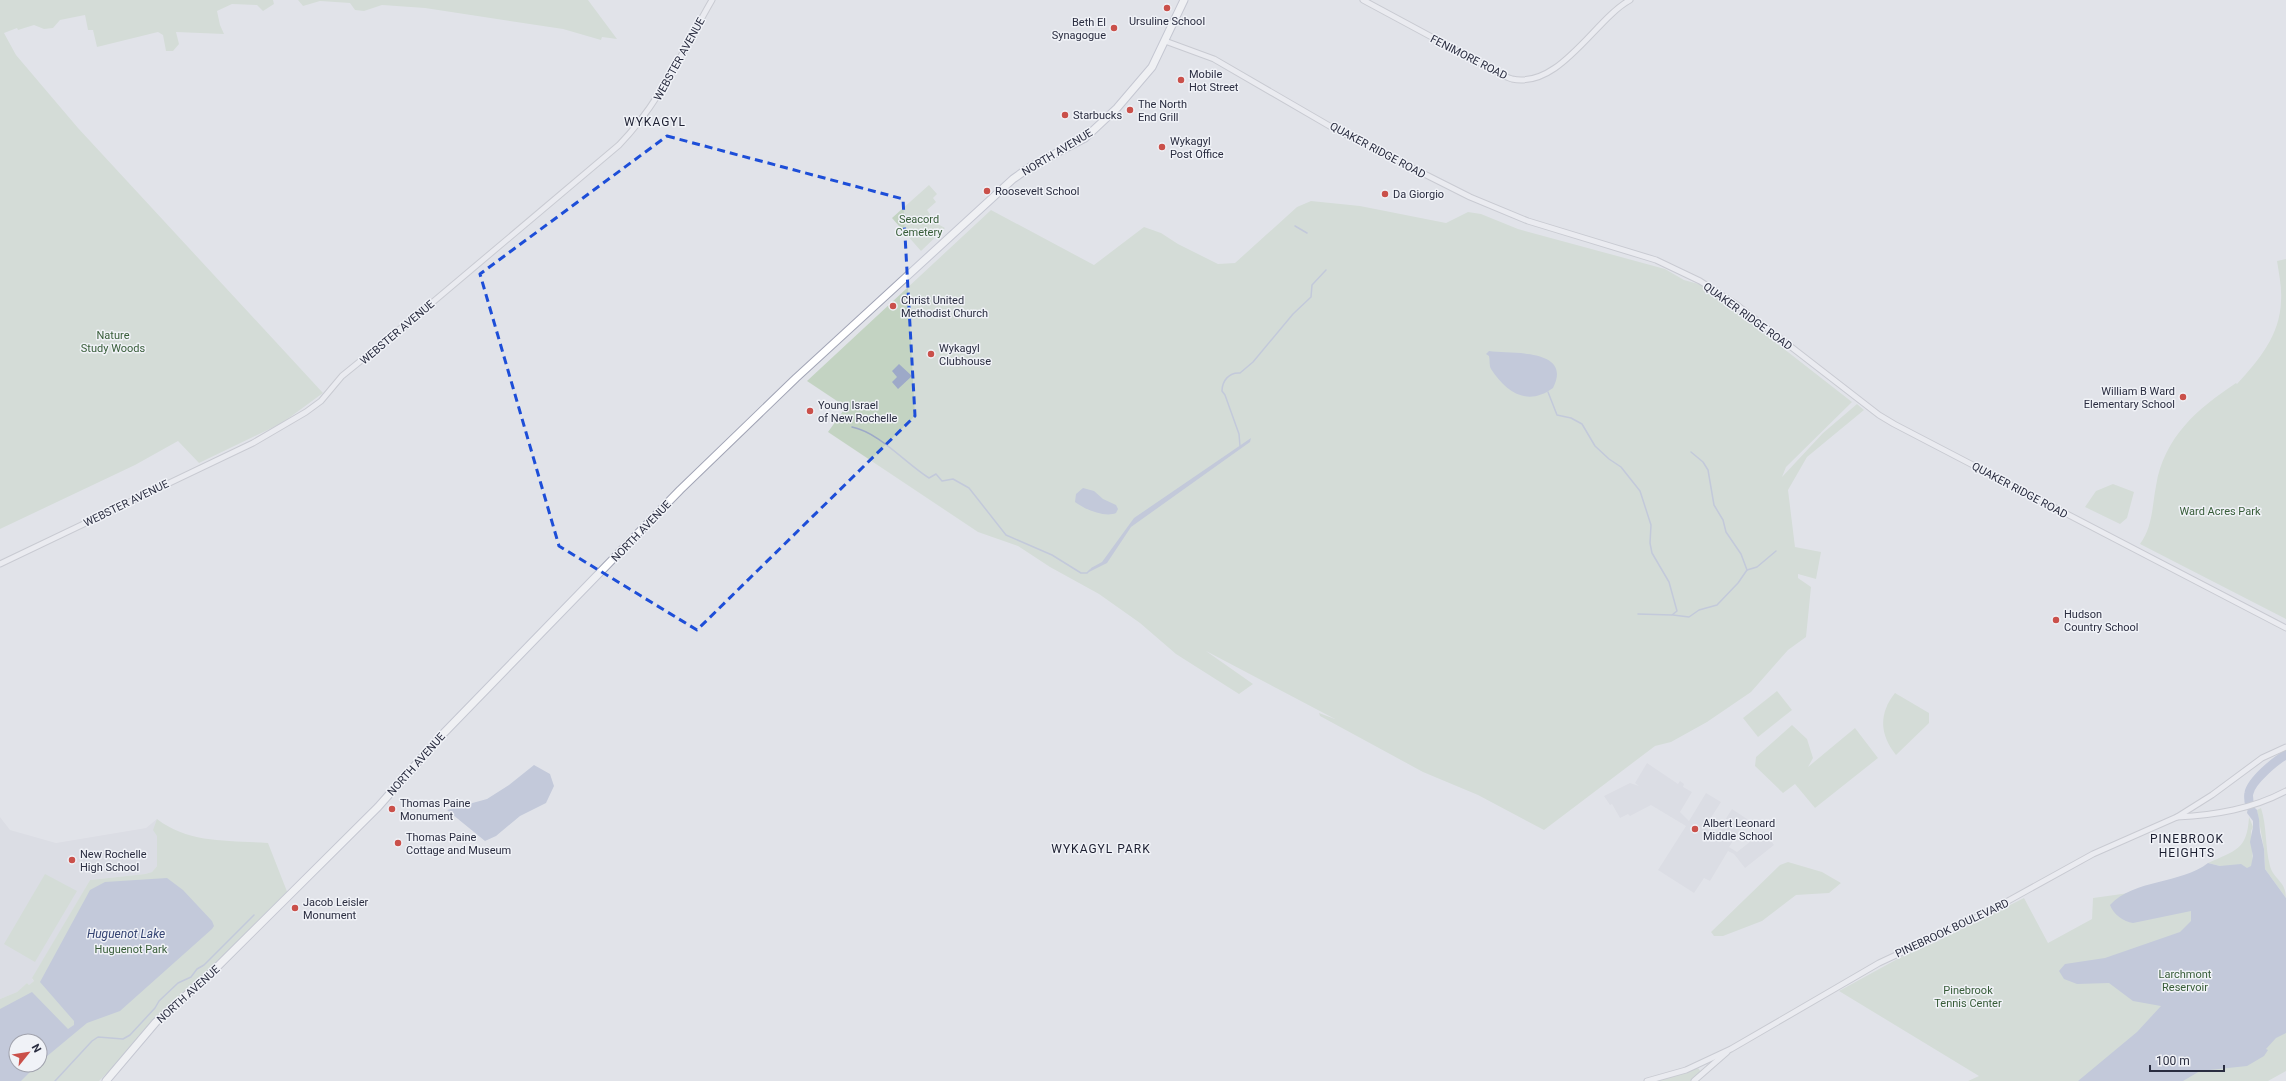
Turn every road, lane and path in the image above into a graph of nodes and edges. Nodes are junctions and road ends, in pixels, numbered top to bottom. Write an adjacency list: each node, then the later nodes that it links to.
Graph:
1 (712, 0): 6 (street, WEBSTER AVENUE)
2 (1184, 0): 5 (main road, NORTH AVENUE)
3 (1363, 0): 4 (street, FENIMORE ROAD)
4 (1630, 0)
5 (1165, 41): 7 (street, QUAKER RIDGE ROAD); 14 (main road, NORTH AVENUE)
6 (0, 564)
7 (2286, 628)
8 (2286, 747): 10 (street, PINEBROOK BOULEVARD)
9 (2286, 791): 10 (street, PINEBROOK BOULEVARD)
10 (2177, 817): 11 (street, PINEBROOK BOULEVARD)
11 (1731, 1049): 12 (street, PINEBROOK BOULEVARD); 13 (street, PINEBROOK BOULEVARD)
12 (1698, 1065): 13 (street); 15 (street, PINEBROOK BOULEVARD)
13 (1703, 1074): 16 (street, PINEBROOK BOULEVARD)
14 (106, 1081)
15 (1647, 1081)
16 (1694, 1081)

